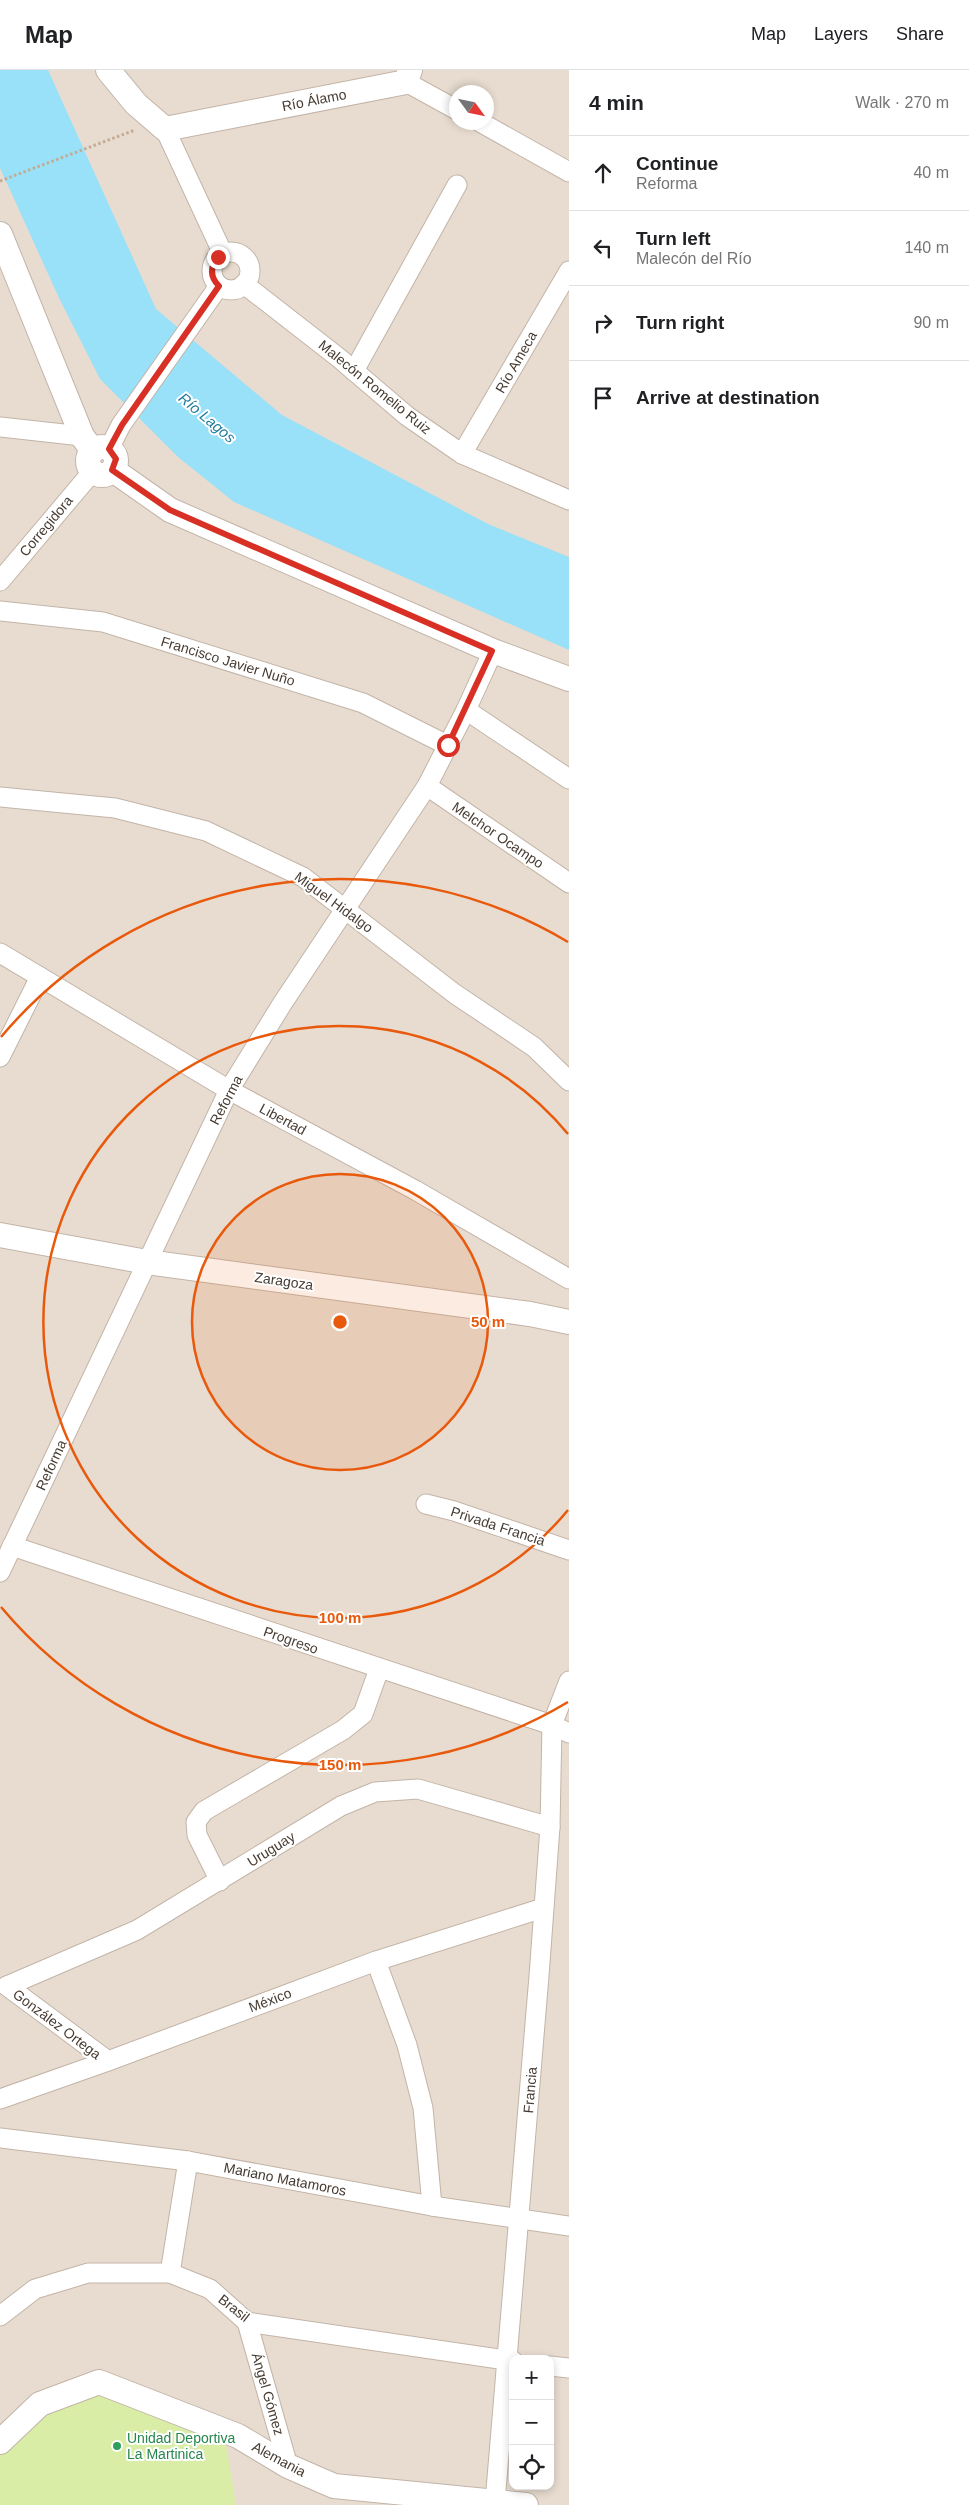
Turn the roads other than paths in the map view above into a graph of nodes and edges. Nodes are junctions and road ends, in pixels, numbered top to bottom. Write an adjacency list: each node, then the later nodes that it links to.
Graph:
1 (108, 70): 4 (street)
2 (408, 76): 3 (street, Río Álamo); 4 (street, Río Álamo)
3 (449, 105)
4 (165, 129): 9 (street)
5 (494, 130): 6 (street)
6 (569, 172)
7 (456, 185): 13 (street)
8 (0, 234): 16 (street)
9 (223, 254): 11 (street); 12 (street)
10 (569, 271): 15 (street, Río Ameca)
11 (244, 284): 12 (street); 13 (street, Malecón Romelio Ruiz)
12 (219, 286): 16 (street, Corregidora)
13 (354, 370): 15 (street, Malecón Romelio Ruiz)
14 (0, 427): 16 (street)
15 (462, 454): 17 (street, Malecón Romelio Ruiz)
16 (98, 455): 18 (street, Corregidora); 20 (street)
17 (569, 500)
18 (0, 581)
19 (0, 612): 23 (street, Francisco Javier Nuño)
20 (492, 651): 21 (street); 22 (street, Reforma)
21 (569, 679)
22 (466, 710): 23 (street, Reforma); 24 (street)
23 (448, 745): 25 (street, Reforma)
24 (569, 779)
25 (426, 786): 27 (street, Melchor Ocampo); 28 (street, Reforma)
26 (0, 797): 28 (street, Miguel Hidalgo)
27 (569, 883)
28 (345, 908): 32 (street, Miguel Hidalgo); 33 (street, Reforma)
29 (0, 953): 30 (street, Libertad)
30 (40, 977): 31 (street); 33 (street, Libertad)
31 (0, 1057)
32 (569, 1081)
33 (229, 1090): 35 (street, Reforma); 36 (street, Libertad)
34 (0, 1235): 35 (street, Zaragoza)
35 (147, 1262): 37 (street, Zaragoza); 39 (street, Reforma)
36 (569, 1279)
37 (569, 1322)
38 (426, 1504): 40 (street, Privada Francia)
39 (12, 1546): 41 (street, Reforma); 42 (street, Progreso)
40 (569, 1550)
41 (0, 1572)
42 (378, 1669): 44 (street, Progreso); 46 (street)
43 (569, 1681): 44 (street, Francia)
44 (561, 1729): 45 (street, Francia)
45 (550, 1827): 46 (street, Uruguay); 47 (street, Francia)
46 (220, 1881): 49 (street, Uruguay)
47 (543, 1908): 48 (street, México); 55 (street, Francia)
48 (376, 1960): 50 (street, México); 54 (street)
49 (7, 1986): 50 (street, González Ortega)
50 (108, 2061): 51 (street, México)
51 (0, 2099)
52 (0, 2138): 53 (street, Mariano Matamoros)
53 (188, 2161): 54 (street, Mariano Matamoros); 57 (street)
54 (432, 2206): 55 (street, Mariano Matamoros)
55 (519, 2218): 56 (street, Mariano Matamoros); 60 (street, Francia)
56 (569, 2226)
57 (170, 2273): 58 (street, Brasil); 59 (street, Brasil)
58 (0, 2316)
59 (248, 2322): 61 (street, Brasil); 66 (street, Ángel Gómez)
60 (510, 2355)
61 (509, 2360)
62 (554, 2366): 63 (street)
63 (569, 2368)
64 (509, 2369): 67 (street, Francia)
65 (0, 2442): 66 (street, Alemania)
66 (288, 2466): 67 (street, Alemania)
67 (495, 2502): 68 (street, Alemania)
68 (526, 2505)

